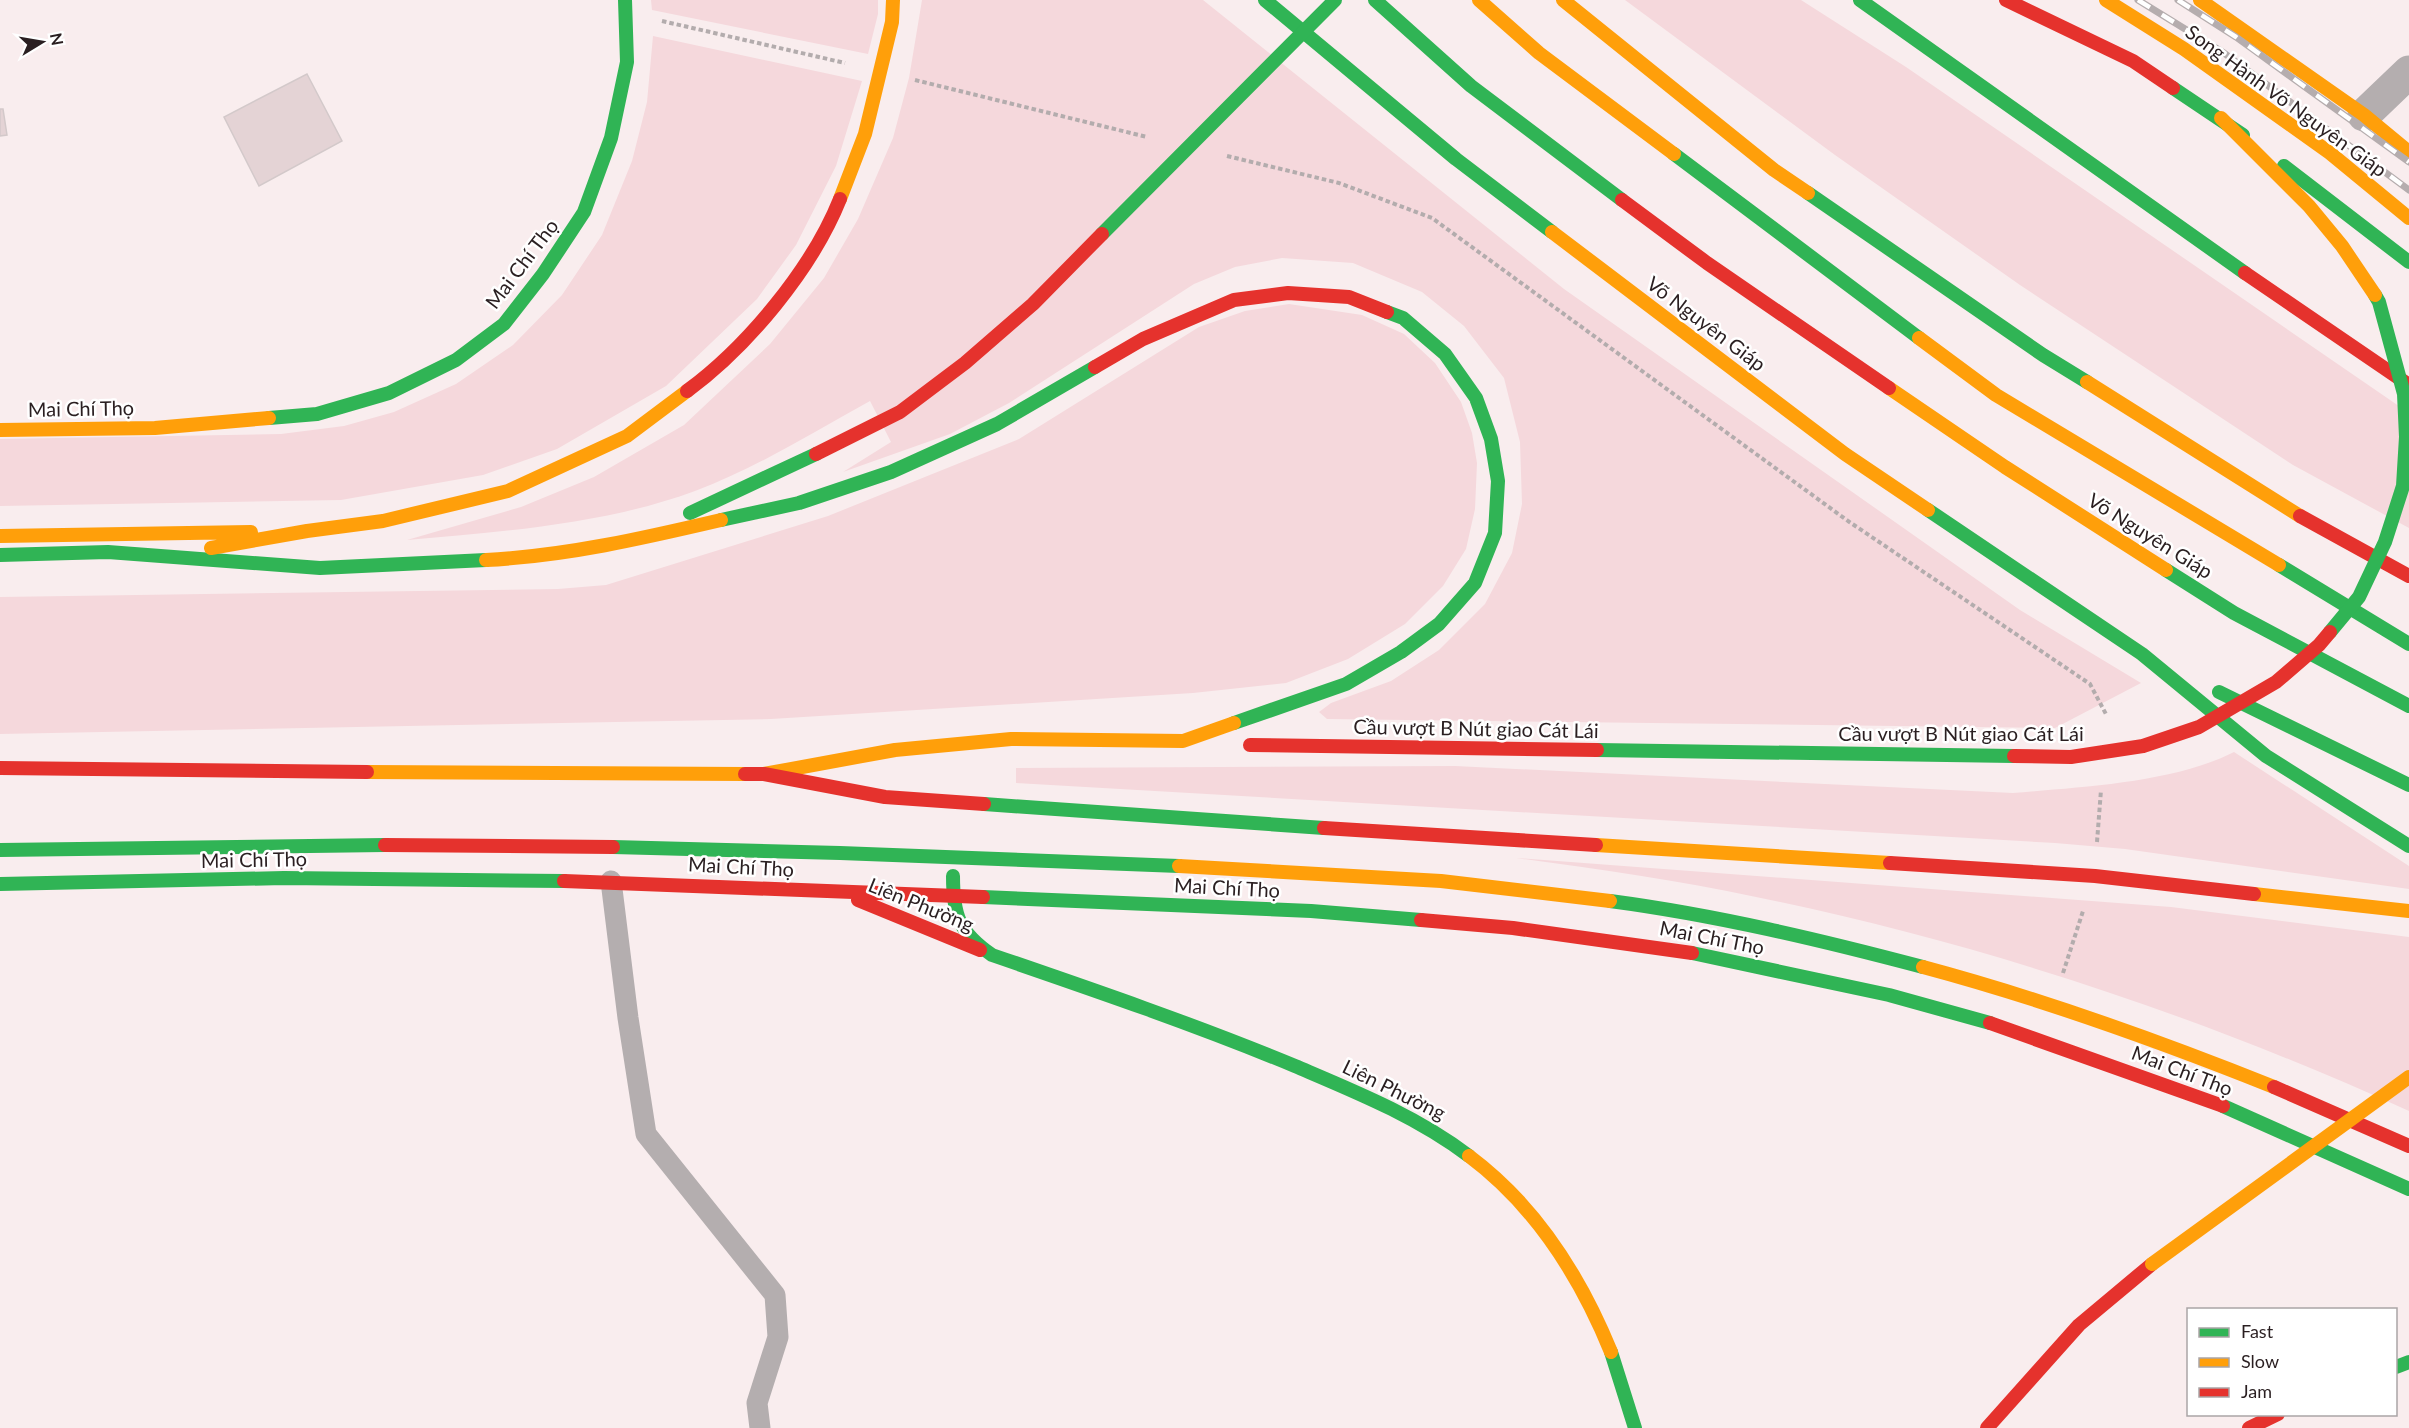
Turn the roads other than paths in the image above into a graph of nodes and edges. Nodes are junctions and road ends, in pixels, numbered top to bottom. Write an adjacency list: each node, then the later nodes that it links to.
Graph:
1 (625, 0): 19 (main road, Mai Chí Thọ)
2 (893, 0): 20 (main road)
3 (1265, 0): 27 (main road, Võ Nguyên Giáp)
4 (1335, 0): 22 (main road, bridge)
5 (1479, 0): 26 (main road, Võ Nguyên Giáp)
6 (1563, 0): 25 (main road)
7 (1860, 0): 18 (main road)
8 (2006, 0): 14 (main road, Cầu vượt B Nút giao Cát Lái)
9 (2106, 0): 16 (main road, Song Hành Võ Nguyên Giáp)
10 (2200, 0): 13 (main road, Song Hành Võ Nguyên Giáp)
11 (1377, 2): 28 (main road, Võ Nguyên Giáp)
12 (2409, 72): 13 (street)
13 (2364, 115): 15 (main road, Song Hành Võ Nguyên Giáp)
14 (2221, 118): 17 (main road, bridge); 31 (main road, Cầu vượt B Nút giao Cát Lái, bridge)
15 (2409, 152)
16 (2409, 218)
17 (2409, 262)
18 (2409, 385)
19 (0, 430)
20 (307, 531): 21 (main road); 24 (main road)
21 (0, 536)
22 (634, 540): 24 (main road); 29 (main road)
23 (0, 555): 24 (main road)
24 (167, 556)
25 (2409, 576)
26 (2409, 645)
27 (2142, 654): 34 (main road, Võ Nguyên Giáp); 35 (main road, Võ Nguyên Giáp)
28 (2409, 706)
29 (1183, 741): 30 (main road); 33 (main road)
30 (1216, 743)
31 (1244, 745)
32 (0, 768): 33 (main road)
33 (764, 774): 42 (main road)
34 (2409, 785)
35 (2409, 846)
36 (0, 850): 37 (main road, Mai Chí Thọ)
37 (954, 857): 41 (main road); 45 (main road, Mai Chí Thọ)
38 (610, 881): 39 (main road, Mai Chí Thọ); 40 (main road, Mai Chí Thọ); 48 (lane)
39 (0, 884)
40 (834, 891): 41 (main road, Mai Chí Thọ); 43 (main road, Liên Phường)
41 (952, 896): 43 (main road, Liên Phường); 46 (main road, Mai Chí Thọ)
42 (2409, 911)
43 (992, 955): 49 (main road, Liên Phường)
44 (2409, 1077): 50 (main road, bridge)
45 (2409, 1146)
46 (2409, 1189)
47 (2274, 1416): 51 (main road)
48 (760, 1428)
49 (1635, 1428)
50 (1987, 1428)
51 (2250, 1428)

